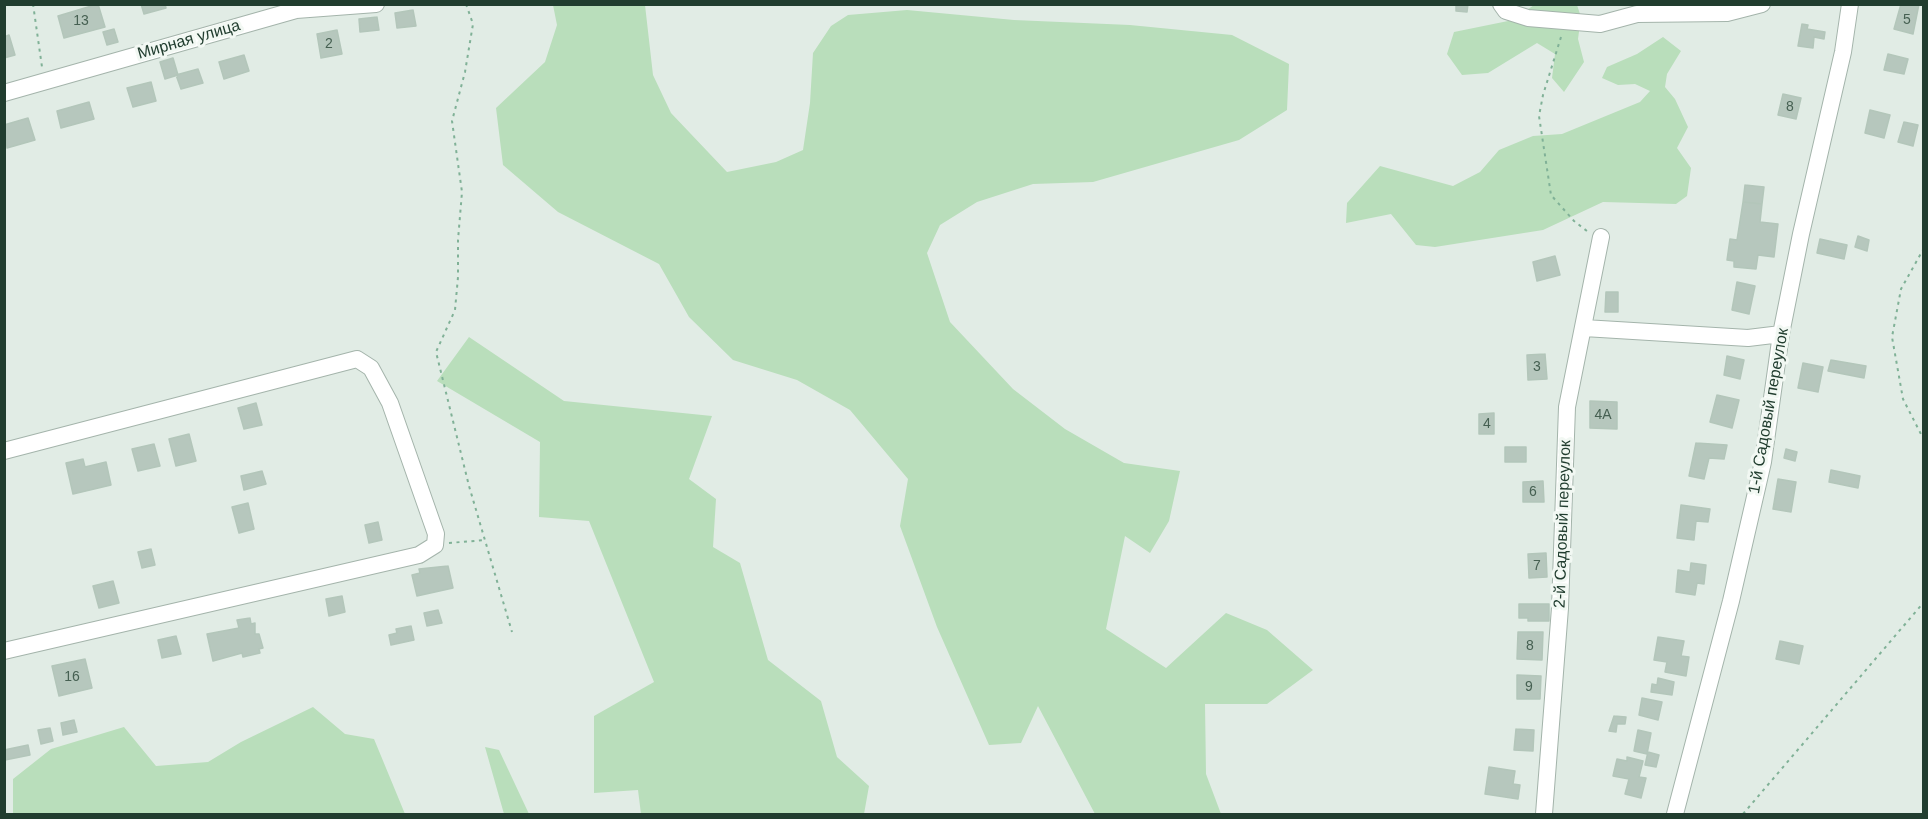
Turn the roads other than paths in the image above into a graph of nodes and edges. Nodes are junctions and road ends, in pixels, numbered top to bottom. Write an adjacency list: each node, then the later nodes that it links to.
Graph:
1 (376, 4): 5 (street, Мирная улица)
2 (1501, 4): 3 (street)
3 (1762, 4)
4 (1850, 4): 8 (street, 1-й Садовый переулок)
5 (4, 93)
6 (1601, 239): 7 (street, 2-й Садовый переулок)
7 (1584, 328): 8 (street); 11 (street, 2-й Садовый переулок)
8 (1781, 334): 12 (street, 1-й Садовый переулок)
9 (4, 451): 10 (street)
10 (4, 651)
11 (1544, 814)
12 (1676, 814)

